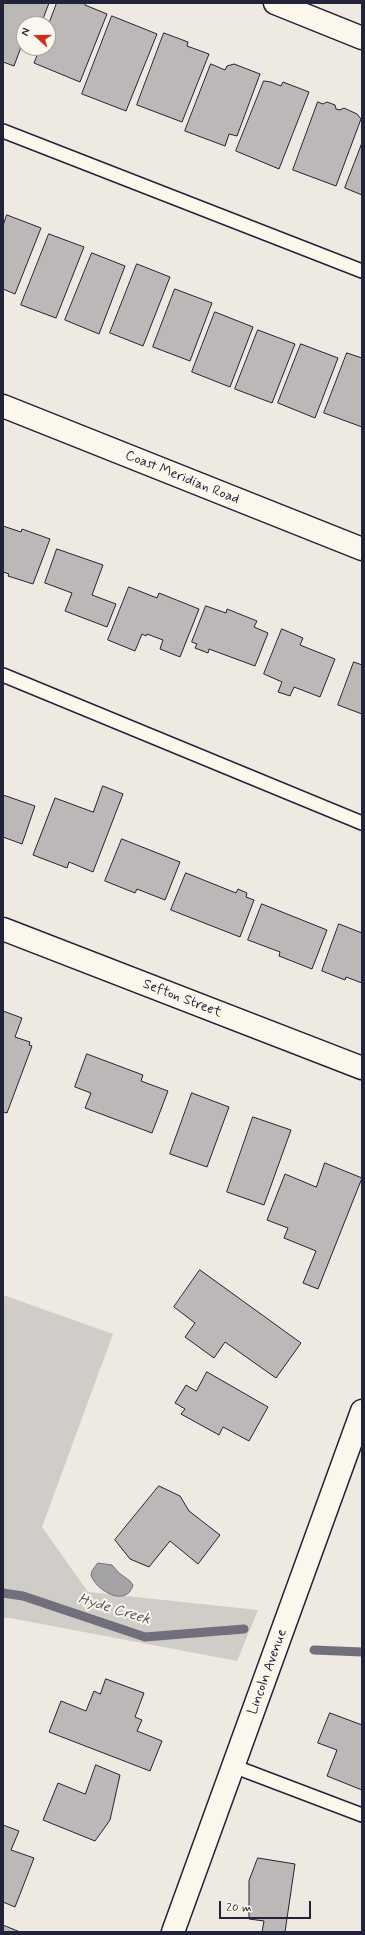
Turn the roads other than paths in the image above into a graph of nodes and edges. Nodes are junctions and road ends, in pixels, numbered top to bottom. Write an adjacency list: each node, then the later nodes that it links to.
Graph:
1 (274, 3): 2 (main road)
2 (362, 38)
3 (3, 131): 4 (lane)
4 (362, 271)
5 (3, 406): 6 (main road, Coast Meridian Road)
6 (362, 549)
7 (3, 675): 8 (lane)
8 (362, 823)
9 (3, 929): 10 (main road, Sefton Street)
10 (362, 1068)
11 (362, 1411): 12 (main road, Lincoln Avenue)
12 (233, 1766): 13 (lane); 14 (main road, Lincoln Avenue)
13 (362, 1815)
14 (173, 1932)

